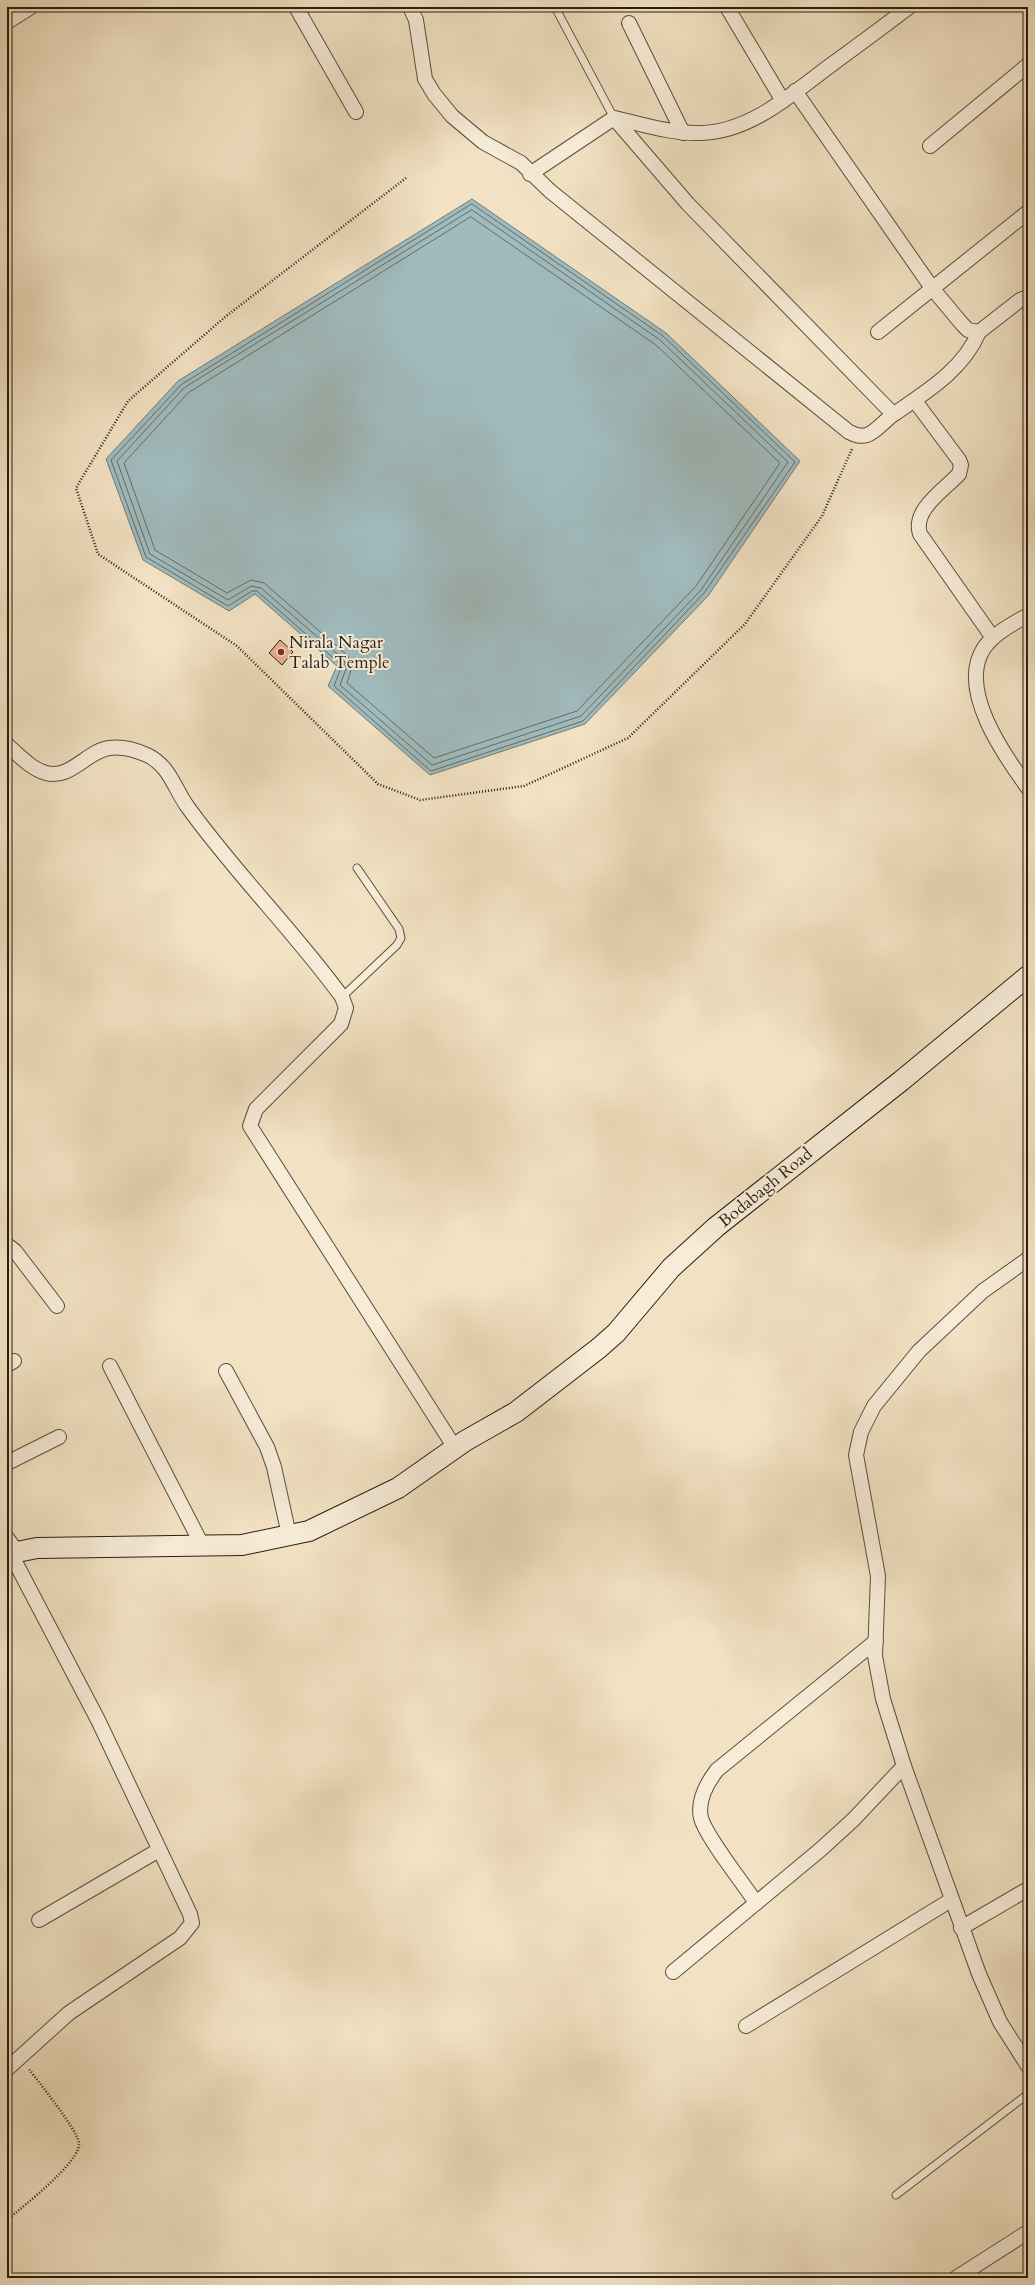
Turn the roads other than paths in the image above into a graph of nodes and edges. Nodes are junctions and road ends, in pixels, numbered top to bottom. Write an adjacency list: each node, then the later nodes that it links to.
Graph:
1 (31, 7): 7 (street)
2 (296, 7): 12 (street)
3 (410, 7): 16 (street)
4 (555, 7): 13 (lane)
5 (727, 7): 11 (street)
6 (909, 7): 10 (street)
7 (7, 22)
8 (629, 23): 14 (street)
9 (1028, 65): 15 (street)
10 (795, 92): 11 (street); 18 (street)
11 (783, 101): 14 (street)
12 (356, 112)
13 (614, 118): 14 (street); 16 (street); 23 (street)
14 (683, 133)
15 (930, 146)
16 (530, 174): 23 (street)
17 (1028, 212): 18 (street)
18 (932, 288): 20 (street); 21 (street)
19 (1028, 297): 21 (street)
20 (878, 332)
21 (979, 332): 22 (street)
22 (915, 401): 23 (street); 25 (street)
23 (893, 414)
24 (1028, 615): 25 (street)
25 (992, 638): 27 (street)
26 (7, 745): 30 (street)
27 (1028, 788)
28 (357, 868): 30 (lane)
29 (1028, 976): 37 (street, Bodabagh Road)
30 (342, 997): 37 (street)
31 (7, 1245): 33 (street)
32 (1028, 1259): 42 (street)
33 (57, 1306)
34 (110, 1366): 40 (street)
35 (226, 1371): 39 (street)
36 (59, 1437): 38 (street)
37 (460, 1445): 39 (street, Bodabagh Road)
38 (7, 1463)
39 (289, 1535): 40 (street, Bodabagh Road)
40 (202, 1545): 41 (street, Bodabagh Road)
41 (10, 1549): 44 (street)
42 (876, 1641): 43 (street); 47 (street)
43 (904, 1766): 46 (street); 47 (street)
44 (159, 1850): 48 (street); 53 (street)
45 (1028, 1889): 49 (street)
46 (951, 1900): 49 (street); 51 (street)
47 (756, 1903): 50 (street)
48 (39, 1920)
49 (961, 1928): 52 (street)
50 (673, 1972)
51 (746, 2026)
52 (1028, 2066)
53 (7, 2069)
54 (1028, 2094): 55 (lane)
55 (896, 2195)
56 (1028, 2232): 57 (street)
57 (956, 2278)

